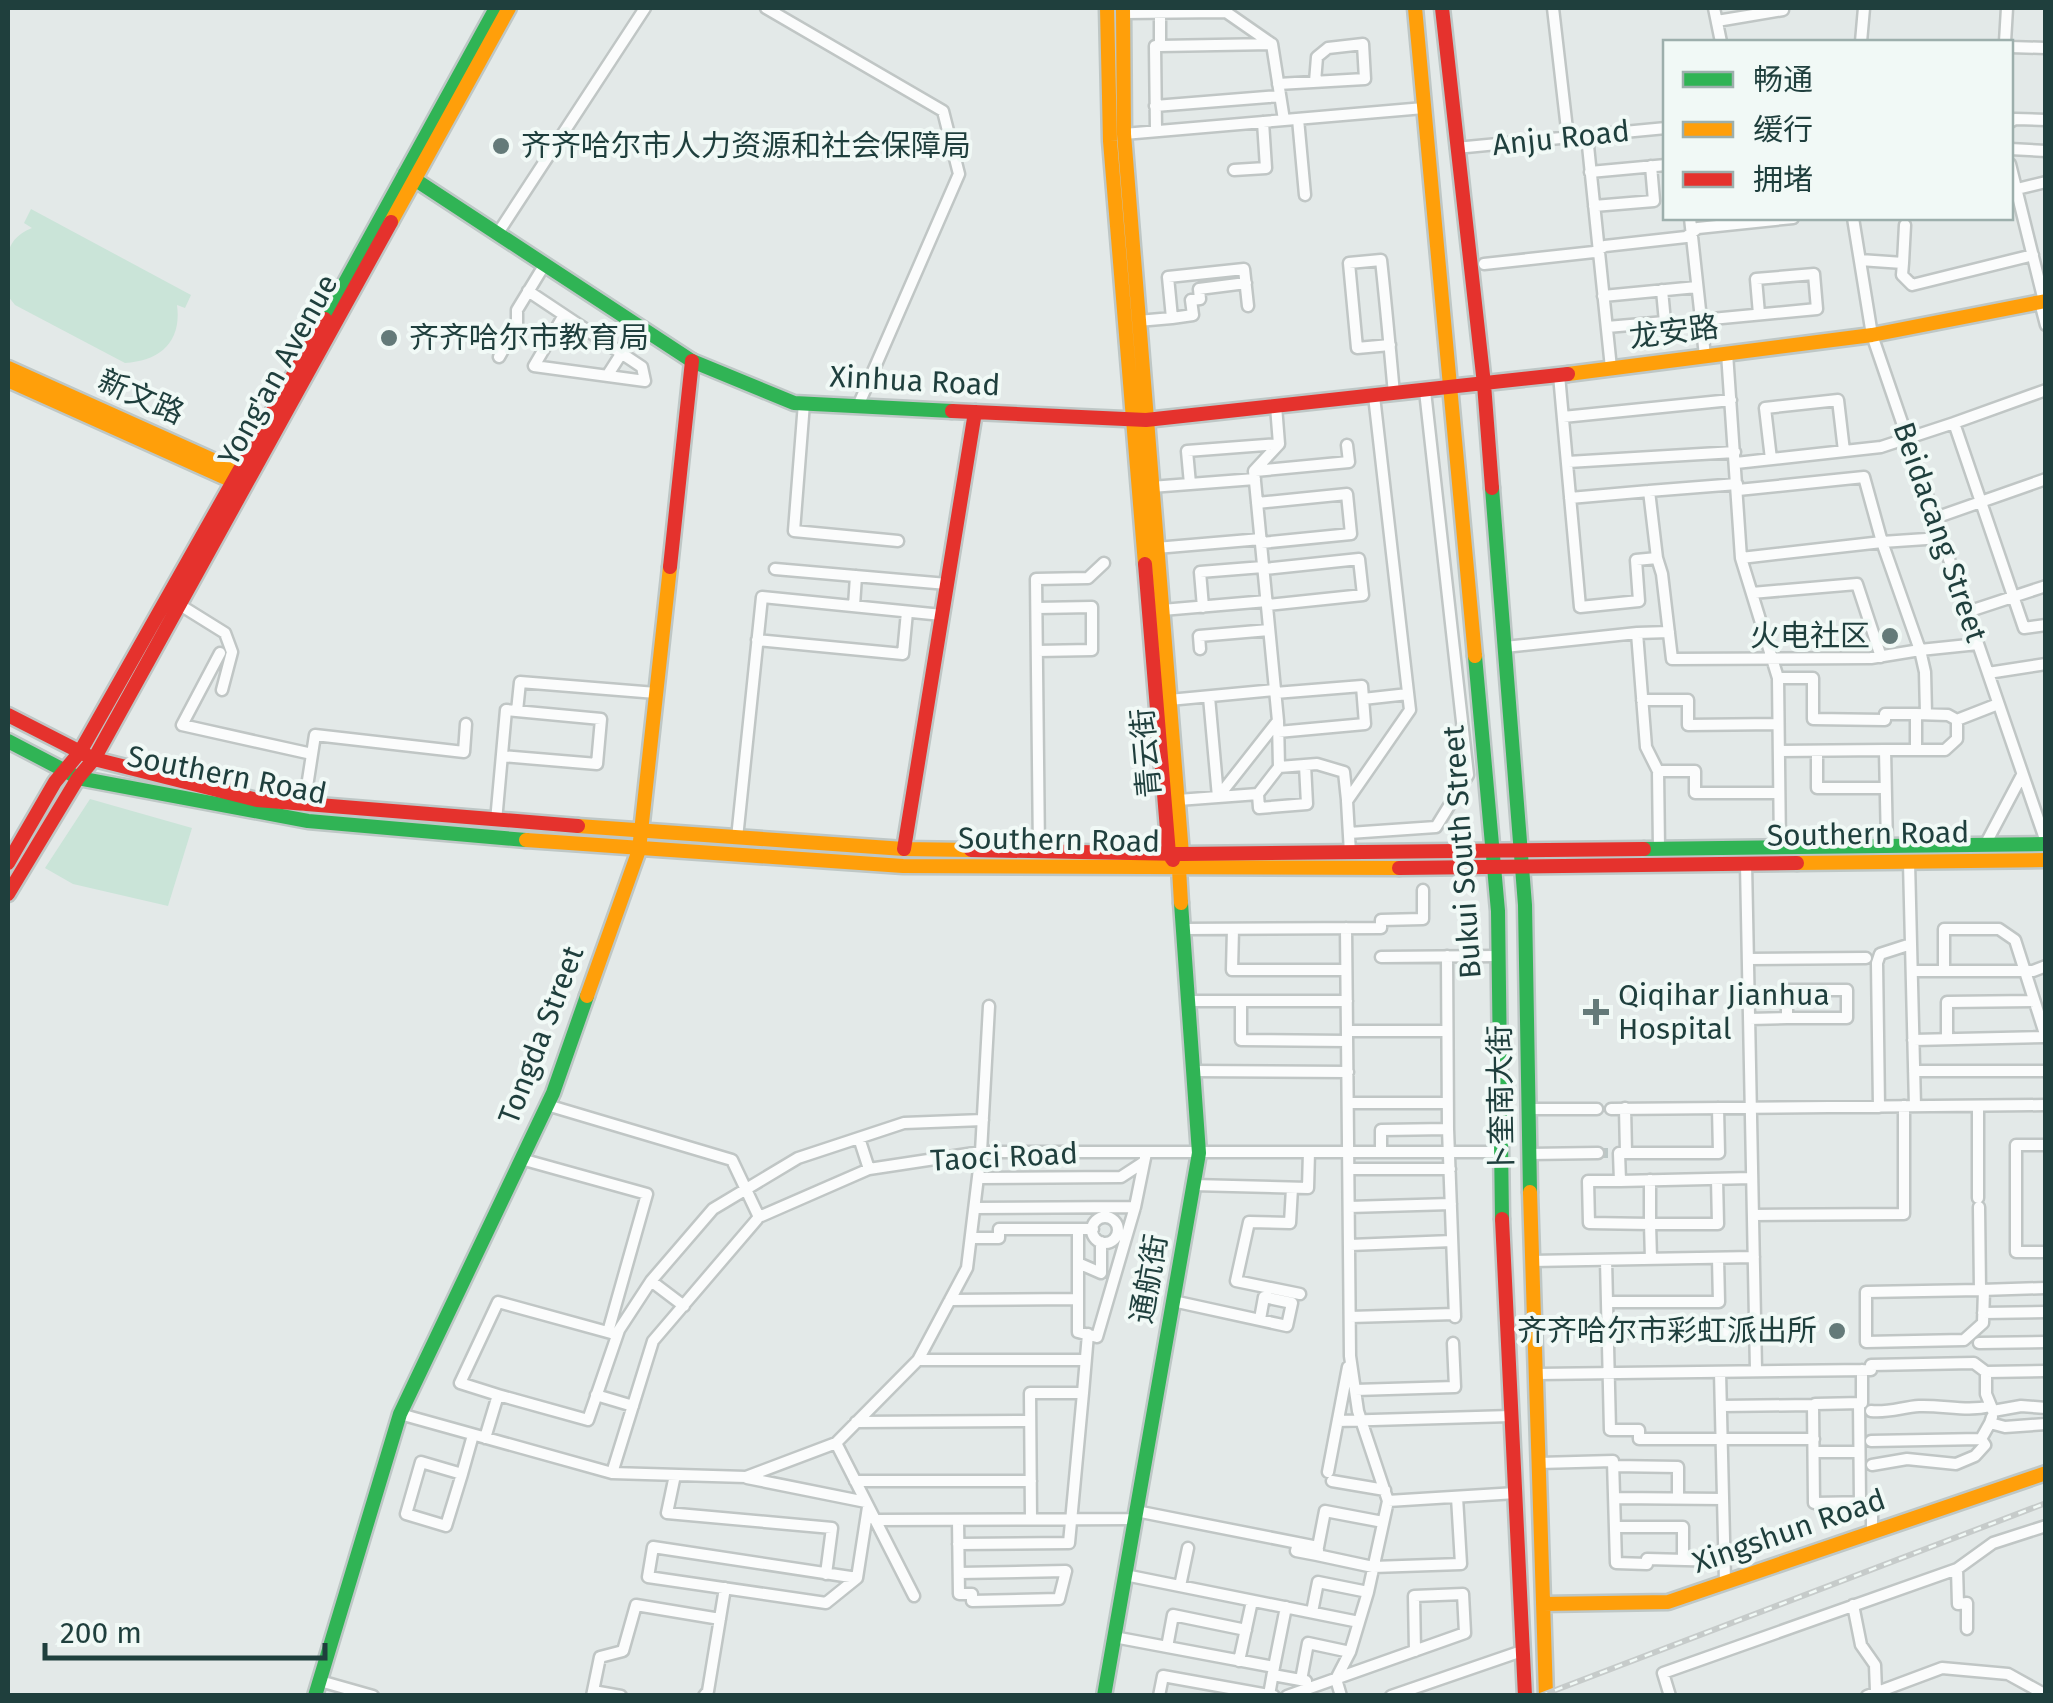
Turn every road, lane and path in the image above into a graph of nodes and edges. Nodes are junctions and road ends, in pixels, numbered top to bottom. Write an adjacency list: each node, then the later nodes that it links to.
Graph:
1 (496, 8): 45 (main road, Yong'an Avenue)
2 (509, 8): 45 (main road, Yong'an Avenue)
3 (645, 8): 54 (street)
4 (766, 8): 99 (street)
5 (1106, 8): 103 (main road, 青云街)
6 (1416, 8): 27 (main road, Bukui South Street)
7 (1442, 8): 38 (main road)
8 (1553, 8): 37 (street)
9 (1714, 8): 16 (street)
10 (1866, 8): 18 (street)
11 (2006, 8): 19 (street)
12 (1123, 10): 14 (street); 35 (main road, 青云街)
13 (1783, 10): 16 (street)
14 (1161, 11): 15 (street); 22 (street)
15 (1236, 14): 20 (street)
16 (1717, 21): 17 (street)
17 (1720, 40)
18 (1862, 40)
19 (2008, 40)
20 (1272, 44): 22 (street); 25 (street)
21 (2013, 45): 23 (street)
22 (1160, 46): 26 (street)
23 (2046, 48)
24 (1315, 82): 24 (street); 25 (street)
25 (1279, 90): 26 (street); 29 (street)
26 (1156, 106): 34 (street)
27 (1424, 108): 28 (street); 92 (main road, Bukui South Street)
28 (1298, 119): 29 (street); 47 (street)
29 (1284, 120): 32 (street)
30 (2013, 120): 31 (street)
31 (2046, 120)
32 (1263, 122): 34 (street); 43 (street)
33 (1663, 128): 36 (street, Anju Road)
34 (1156, 131): 35 (street)
35 (1124, 134): 75 (main road, 青云街)
36 (1587, 136): 37 (street, Anju Road); 44 (street)
37 (1568, 138): 38 (street, Anju Road)
38 (1456, 148): 91 (main road)
39 (2013, 149): 40 (street)
40 (2046, 151)
41 (1663, 165): 42 (street)
42 (1651, 166): 44 (street); 49 (street)
43 (1234, 170)
44 (1590, 172): 49 (street)
45 (410, 176): 54 (main road, Xinhua Road); 114 (main road, Yong'an Avenue)
46 (2046, 182): 48 (street)
47 (1305, 194)
48 (2016, 196): 57 (street)
49 (1594, 206): 56 (street)
50 (1690, 220): 55 (street)
51 (1773, 220): 55 (street)
52 (1853, 220): 58 (street, Beidacang Street)
53 (1905, 225): 59 (street)
54 (498, 233): 60 (main road, Xinhua Road)
55 (1692, 233): 56 (street); 64 (street)
56 (1598, 250): 61 (street); 68 (street)
57 (2033, 255): 59 (street); 69 (street)
58 (1860, 260): 59 (street); 79 (street, Beidacang Street)
59 (1902, 263)
60 (544, 264): 67 (street); 77 (main road, Xinhua Road)
61 (1484, 264)
62 (1197, 274): 63 (street); 65 (street); 73 (street)
63 (1246, 283): 65 (street); 70 (street)
64 (1697, 287): 66 (street); 74 (street)
65 (1199, 289): 73 (street)
66 (1662, 290): 68 (street); 78 (street)
67 (528, 291): 72 (street); 84 (street)
68 (1604, 296): 78 (street)
69 (2043, 301): 76 (street); 79 (main road, 龙安路)
70 (1248, 306)
71 (1759, 314): 71 (street); 74 (street)
72 (564, 315): 81 (street); 89 (street)
73 (1172, 318): 75 (street)
74 (1701, 320): 83 (street)
75 (1138, 321): 103 (main road, 青云街)
76 (2046, 325)
77 (639, 326): 81 (street); 85 (main road, Xinhua Road)
78 (1607, 327): 87 (street)
79 (1872, 335): 82 (main road, 龙安路); 105 (street, Beidacang Street)
80 (1390, 345): 80 (street); 95 (street)
81 (621, 354): 89 (street); 89 (street)
82 (1727, 354): 83 (main road, 龙安路); 97 (street)
83 (1705, 356): 87 (main road, 龙安路)
84 (499, 357)
85 (692, 361): 98 (main road, Xinhua Road); 166 (main road, Tongda Street)
86 (8, 368): 114 (main road, 新文路)
87 (1611, 368): 88 (main road, 龙安路)
88 (1559, 375): 91 (main road, 龙安路); 102 (street)
89 (607, 376)
90 (8, 380): 114 (main road, 新文路)
91 (1484, 384): 92 (main road, Xinhua Road); 153 (main road, 卜奎南大街)
92 (1451, 389): 94 (main road, Xinhua Road); 214 (main road, Bukui South Street)
93 (2046, 390): 104 (street)
94 (1426, 391): 95 (main road, Xinhua Road); 202 (street)
95 (1394, 394): 96 (main road, Xinhua Road)
96 (1374, 396): 100 (main road, Xinhua Road); 167 (street)
97 (1731, 400): 102 (street); 109 (street)
98 (804, 404): 99 (main road, Xinhua Road); 124 (street)
99 (858, 406): 101 (main road, Xinhua Road)
100 (1276, 406): 103 (main road, Xinhua Road); 106 (street)
101 (975, 412): 103 (main road, Xinhua Road); 134 (main road)
102 (1562, 417): 119 (street)
103 (1138, 420): 116 (main road, 青云街); 213 (main road, 青云街)
104 (1954, 422): 105 (street); 120 (street)
105 (1908, 439): 108 (street); 122 (street, Beidacang Street)
106 (1280, 444): 112 (street); 115 (street)
107 (1347, 445): 112 (street)
108 (1844, 452): 110 (street); 110 (street)
109 (1735, 457): 110 (street); 111 (street); 117 (street)
110 (1771, 459)
111 (1568, 462)
112 (1255, 475): 115 (street); 121 (street)
113 (2046, 478): 120 (street)
114 (244, 480): 139 (main road, Yong'an Avenue); 186 (main road, Yong'an Avenue)
115 (1190, 484): 116 (street)
116 (1151, 486): 127 (main road, 青云街)
117 (1738, 487): 118 (street); 126 (street); 129 (street)
118 (1650, 490): 119 (street); 128 (street)
119 (1570, 498): 128 (street)
120 (1980, 502): 122 (street); 137 (street)
121 (1257, 503): 125 (street); 125 (street)
122 (1934, 518): 123 (street, Beidacang Street)
123 (1942, 538): 126 (street); 145 (street, Beidacang Street)
124 (898, 541)
125 (1261, 541): 127 (street); 131 (street)
126 (1882, 542): 129 (street); 155 (street)
127 (1156, 548): 143 (main road, 青云街)
128 (1657, 558): 149 (street)
129 (1740, 558): 136 (street)
130 (1104, 564): 142 (street)
131 (1264, 568): 138 (street); 138 (street); 141 (street)
132 (774, 569): 133 (street)
133 (856, 576): 134 (street); 140 (street)
134 (947, 584): 146 (main road)
135 (2046, 586): 137 (street)
136 (1752, 593): 158 (street); 159 (street)
137 (2013, 597): 145 (street); 147 (street)
138 (1267, 603): 141 (street); 148 (street)
139 (180, 605): 164 (street); 186 (main road, Yong'an Avenue)
140 (854, 606): 144 (street); 151 (street)
141 (1203, 607): 143 (street)
142 (1037, 608): 156 (street); 156 (street)
143 (1162, 610): 170 (main road, 青云街)
144 (907, 612): 146 (street); 151 (street)
145 (1967, 612): 152 (street, Beidacang Street)
146 (942, 616): 210 (main road)
147 (2046, 625)
148 (1269, 630): 154 (street); 165 (street)
149 (1669, 632): 150 (street); 159 (street)
150 (1637, 633): 153 (street); 171 (street)
151 (758, 640): 203 (street)
152 (1978, 644): 155 (street); 161 (street, Beidacang Street)
153 (1505, 648): 215 (main road, 卜奎南大街)
154 (1200, 649)
155 (1920, 650): 158 (street); 174 (street)
156 (1037, 651): 211 (street)
157 (220, 653): 185 (street)
158 (1880, 657): 159 (street)
159 (1772, 659): 162 (street)
160 (2043, 664): 161 (street); 163 (street)
161 (1988, 674): 172 (street, Beidacang Street)
162 (1778, 678): 174 (street); 178 (street)
163 (2046, 678)
164 (222, 690)
165 (1275, 692): 168 (street); 169 (street); 179 (street)
166 (656, 693): 173 (street); 201 (main road, Tongda Street)
167 (1408, 694): 169 (street); 198 (street)
168 (1209, 696): 170 (street); 196 (street)
169 (1363, 699): 179 (street)
170 (1169, 700): 197 (main road, 青云街)
171 (1642, 700): 178 (street); 190 (street)
172 (1998, 704): 176 (street); 192 (street, Beidacang Street)
173 (517, 712): 187 (street); 187 (street)
174 (1921, 714): 176 (street); 182 (street)
175 (8, 715): 186 (main road, Southern Road)
176 (1957, 720): 182 (street)
177 (466, 724): 185 (street)
178 (1778, 724): 183 (street)
179 (1278, 727): 189 (street); 196 (street)
180 (8, 741): 191 (main road, Southern Road)
181 (1885, 750): 182 (street); 184 (street); 193 (street)
182 (1916, 750)
183 (1779, 751): 184 (street); 195 (street)
184 (1816, 751): 193 (street)
185 (312, 754): 199 (street)
186 (87, 756): 191 (main road); 199 (main road, Southern Road)
187 (502, 756): 200 (street)
188 (1304, 765): 189 (street); 194 (street); 198 (street)
189 (1279, 767): 194 (street)
190 (1658, 771): 195 (street); 208 (street)
191 (72, 774): 209 (main road, Southern Road); 218 (main road); 221 (main road)
192 (2022, 775): 204 (street, Beidacang Street); 205 (street)
193 (1886, 788): 206 (street)
194 (1258, 794): 196 (street)
195 (1779, 794): 207 (street)
196 (1218, 797): 197 (street)
197 (1178, 800): 213 (main road, 青云街)
198 (1347, 801): 202 (street)
199 (304, 806): 200 (main road, Southern Road)
200 (496, 820): 201 (main road, Southern Road)
201 (642, 831): 203 (main road, Southern Road); 209 (main road, Tongda Street)
202 (1349, 833): 212 (street)
203 (737, 838): 210 (main road, Southern Road)
204 (2046, 843): 205 (main road, Southern Road)
205 (1985, 845): 206 (main road, Southern Road)
206 (1887, 846): 207 (main road, Southern Road)
207 (1780, 848): 208 (main road, Southern Road)
208 (1659, 849): 215 (main road, Southern Road)
209 (639, 850): 213 (main road, Southern Road); 254 (main road, Tongda Street)
210 (904, 850): 211 (main road, Southern Road)
211 (1039, 852): 213 (main road, Southern Road)
212 (1350, 853): 213 (main road, Southern Road); 214 (main road, Southern Road)
213 (1177, 859): 214 (main road, Southern Road); 224 (main road, 通航街)
214 (1494, 859): 215 (main road, Southern Road); 227 (main road, Bukui South Street)
215 (1522, 859): 219 (main road, Southern Road); 264 (main road, 卜奎南大街)
216 (2046, 860): 217 (main road, Southern Road)
217 (1909, 862): 219 (main road, Southern Road); 225 (street)
218 (8, 863)
219 (1746, 864): 230 (street)
220 (1423, 890): 223 (street)
221 (8, 894)
222 (1232, 928): 223 (street); 224 (street); 232 (street)
223 (1346, 928): 232 (street)
224 (1183, 929): 236 (main road, 通航街)
225 (1911, 944): 233 (street); 256 (street)
226 (1447, 956): 227 (street); 228 (street); 243 (street)
227 (1498, 956): 274 (main road, Bukui South Street)
228 (1382, 957)
229 (1866, 958): 230 (street)
230 (1748, 959): 241 (street)
231 (2046, 966): 235 (street)
232 (1346, 970): 238 (street)
233 (1912, 971): 234 (street); 247 (street)
234 (1944, 971): 235 (street); 235 (street)
235 (2025, 971): 239 (street)
236 (1188, 1001): 237 (street); 248 (main road, 通航街)
237 (1241, 1001): 238 (street); 244 (street)
238 (1347, 1001): 244 (street)
239 (2034, 1001): 245 (street); 246 (street)
240 (989, 1006): 265 (street)
241 (1749, 1018): 242 (street); 263 (street)
242 (1787, 1018): 242 (street)
243 (1447, 1031): 244 (street); 253 (street)
244 (1347, 1036): 251 (street)
245 (2046, 1037): 246 (street)
246 (1947, 1039): 247 (street)
247 (1913, 1040): 249 (street)
248 (1193, 1071): 251 (street); 275 (main road, 通航街)
249 (1914, 1071): 250 (street); 257 (street)
250 (2046, 1071)
251 (1348, 1072): 252 (street)
252 (1348, 1102): 253 (street); 271 (street)
253 (1448, 1103): 266 (street)
254 (547, 1105): 280 (main road, Tongda Street); 290 (street)
255 (2046, 1105): 258 (street)
256 (1879, 1106): 257 (street); 263 (street)
257 (1910, 1106): 258 (street); 296 (street)
258 (1978, 1106): 315 (street)
259 (1597, 1108): 264 (street)
260 (1612, 1108): 261 (street)
261 (1626, 1108): 262 (street); 276 (street)
262 (1718, 1108): 263 (street); 276 (street)
263 (1751, 1108): 285 (street)
264 (1529, 1109): 277 (main road, 卜奎南大街)
265 (983, 1120): 267 (street); 269 (street)
266 (1448, 1129): 272 (street); 273 (street)
267 (860, 1138): 281 (street); 290 (street)
268 (2046, 1144): 306 (street)
269 (981, 1152): 279 (street, Taoci Road); 281 (street, Taoci Road); 284 (street)
270 (1310, 1152): 271 (street, Taoci Road); 275 (street, Taoci Road); 291 (street)
271 (1349, 1152): 272 (street, Taoci Road); 282 (street)
272 (1381, 1152): 273 (street, Taoci Road)
273 (1448, 1152): 274 (street, Taoci Road); 283 (street)
274 (1500, 1152): 357 (main road, Bukui South Street)
275 (1199, 1153): 279 (street, Taoci Road); 289 (main road, 通航街)
276 (1619, 1153): 288 (street)
277 (1530, 1154): 278 (street); 311 (main road, 卜奎南大街)
278 (1598, 1154)
279 (1145, 1157): 284 (street); 293 (street)
280 (522, 1159): 326 (street); 356 (main road, Tongda Street)
281 (869, 1169): 297 (street, Taoci Road)
282 (1349, 1169): 283 (street); 295 (street)
283 (1450, 1169): 292 (street)
284 (978, 1178): 294 (street)
285 (1752, 1178): 286 (street); 296 (street)
286 (1718, 1179): 287 (street); 298 (street)
287 (1650, 1180): 288 (street); 298 (street)
288 (1620, 1181): 298 (street)
289 (1193, 1185): 291 (street); 319 (main road, 通航街)
290 (748, 1188): 297 (street); 313 (street)
291 (1292, 1188): 316 (street)
292 (1452, 1204): 295 (street); 303 (street)
293 (1130, 1207): 294 (street); 299 (street); 328 (street)
294 (974, 1208): 302 (street)
295 (1349, 1208): 305 (street)
296 (1753, 1215): 307 (street)
297 (759, 1217): 321 (street, Taoci Road)
298 (1650, 1224): 309 (street)
299 (1118, 1228): 301 (street); 304 (street)
300 (1078, 1229): 301 (street); 302 (street); 312 (street)
301 (1092, 1229): 304 (street)
302 (971, 1238): 318 (street)
303 (1452, 1241): 305 (street); 323 (street)
304 (1101, 1242): 312 (street)
305 (1350, 1245): 323 (street)
306 (2046, 1252)
307 (1754, 1257): 308 (street); 329 (street)
308 (1718, 1258): 309 (street); 320 (street)
309 (1651, 1259): 310 (street)
310 (1606, 1260): 311 (street); 320 (street)
311 (1531, 1262): 344 (main road, 卜奎南大街)
312 (1078, 1263): 317 (street)
313 (652, 1282): 321 (street); 326 (street)
314 (2046, 1288): 315 (street)
315 (1982, 1290): 324 (street); 330 (street)
316 (1300, 1294)
317 (1078, 1299): 318 (street); 328 (street)
318 (950, 1300): 335 (street)
319 (1173, 1300): 325 (street); 388 (main road, 通航街)
320 (1607, 1302): 327 (street)
321 (684, 1306): 351 (street, Taoci Road)
322 (2046, 1312): 324 (street)
323 (1350, 1317): 334 (street)
324 (1983, 1318): 330 (street); 333 (street)
325 (1260, 1319)
326 (612, 1333): 347 (street); 348 (street)
327 (1607, 1333): 329 (street); 343 (street)
328 (1088, 1334): 336 (street)
329 (1755, 1334): 339 (street)
330 (1871, 1341): 338 (street)
331 (2046, 1342): 333 (street)
332 (1454, 1343): 345 (street)
333 (1979, 1343): 337 (street)
334 (1350, 1356): 345 (street); 359 (street)
335 (918, 1360): 336 (street); 360 (street)
336 (1084, 1360): 346 (street)
337 (1974, 1363): 338 (street); 342 (street)
338 (1866, 1367): 339 (street); 349 (street)
339 (1756, 1370): 341 (street)
340 (2046, 1371): 342 (street)
341 (1720, 1372): 343 (street); 352 (street)
342 (1986, 1372): 355 (street)
343 (1608, 1373): 344 (street); 364 (street)
344 (1537, 1374): 370 (main road, 卜奎南大街)
345 (1355, 1390): 361 (street)
346 (1083, 1393): 358 (street); 390 (street)
347 (498, 1394): 348 (street); 363 (street)
348 (596, 1395): 351 (street)
349 (1859, 1403): 350 (street); 369 (street)
350 (1814, 1404)
351 (633, 1406): 373 (street, Taoci Road)
352 (1721, 1406): 364 (street); 368 (street)
353 (2046, 1408): 355 (street)
354 (1871, 1411): 355 (street)
355 (1992, 1413): 362 (street); 365 (street)
356 (400, 1414): 363 (street); 432 (main road, Tongda Street)
357 (1511, 1416): 361 (street); 380 (main road, Bukui South Street)
358 (1030, 1421): 360 (street); 378 (street)
359 (1338, 1421): 361 (street); 381 (street)
360 (856, 1422): 367 (street)
361 (1362, 1422): 381 (street)
362 (2046, 1424)
363 (479, 1436): 373 (street); 375 (street)
364 (1722, 1439): 368 (street); 385 (street)
365 (1981, 1439): 366 (street); 371 (street)
366 (1872, 1441)
367 (836, 1443): 377 (street); 379 (street)
368 (1814, 1446): 369 (street); 386 (street)
369 (1860, 1452): 386 (street)
370 (1540, 1463): 372 (street); 414 (main road, 卜奎南大街)
371 (1872, 1465)
372 (1613, 1466): 383 (street); 384 (street)
373 (612, 1473): 376 (street)
374 (2046, 1473): 396 (main road, Xingshun Road)
375 (462, 1474): 375 (street)
376 (676, 1475): 377 (street); 405 (street)
377 (746, 1477): 387 (street)
378 (1030, 1480): 379 (street); 389 (street)
379 (855, 1481): 387 (street)
380 (1516, 1493): 382 (street); 445 (main road, Bukui South Street)
381 (1386, 1496): 382 (street); 393 (street)
382 (1458, 1497): 402 (street)
383 (1614, 1498): 384 (street); 395 (street)
384 (1678, 1499): 385 (street)
385 (1723, 1499): 401 (street)
386 (1860, 1502): 396 (street)
387 (867, 1504): 391 (street); 407 (street)
388 (1135, 1515): 390 (street); 399 (street); 406 (main road, 通航街)
389 (1031, 1519): 390 (street); 392 (street)
390 (1074, 1519): 397 (street)
391 (875, 1520): 392 (street); 412 (street)
392 (958, 1520): 397 (street)
393 (1383, 1522): 399 (street); 402 (street)
394 (2046, 1526): 403 (street)
395 (1615, 1527): 400 (street); 400 (street)
396 (1872, 1532): 408 (main road, Xingshun Road)
397 (958, 1544): 404 (street)
398 (1188, 1548): 409 (street)
399 (1317, 1551): 402 (street)
400 (1683, 1560): 401 (street)
401 (1724, 1561): 408 (street)
402 (1373, 1567): 411 (street)
403 (1957, 1569): 415 (street); 420 (street)
404 (959, 1572): 404 (street)
405 (826, 1574): 407 (street); 410 (street)
406 (1125, 1575): 409 (street); 422 (main road, 通航街)
407 (856, 1578): 410 (street)
408 (1725, 1581): 414 (main road, Xingshun Road)
409 (1180, 1586): 413 (street)
410 (725, 1588): 418 (street)
411 (1368, 1592): 417 (street); 419 (street)
412 (914, 1596)
413 (1252, 1600): 416 (street); 421 (street)
414 (1543, 1604): 446 (main road, 卜奎南大街)
415 (1853, 1605): 434 (street); 447 (street)
416 (1286, 1607): 417 (street); 428 (street)
417 (1312, 1612): 419 (street)
418 (720, 1619): 433 (street); 440 (street)
419 (1359, 1622): 425 (street)
420 (1967, 1629)
421 (1246, 1630): 423 (street); 427 (street)
422 (1114, 1637): 423 (street); 435 (main road, 通航街)
423 (1166, 1647): 427 (street)
424 (1415, 1651): 424 (street); 429 (street)
425 (1350, 1652): 429 (street); 430 (street)
426 (1518, 1652): 444 (street)
427 (1240, 1661): 428 (street)
428 (1273, 1671): 430 (street); 436 (street)
429 (1336, 1679): 431 (street); 443 (street)
430 (1301, 1680): 431 (street)
431 (1322, 1684): 442 (street)
432 (317, 1688): 438 (street)
433 (593, 1693): 439 (street)
434 (1872, 1693): 437 (street)
435 (1106, 1695)
436 (1271, 1695): 441 (street)
437 (2046, 1695)
438 (373, 1696)
439 (621, 1696)
440 (704, 1696)
441 (1159, 1696)
442 (1287, 1696)
443 (1341, 1696)
444 (1391, 1696)
445 (1525, 1696)
446 (1546, 1696)
447 (1670, 1696)

